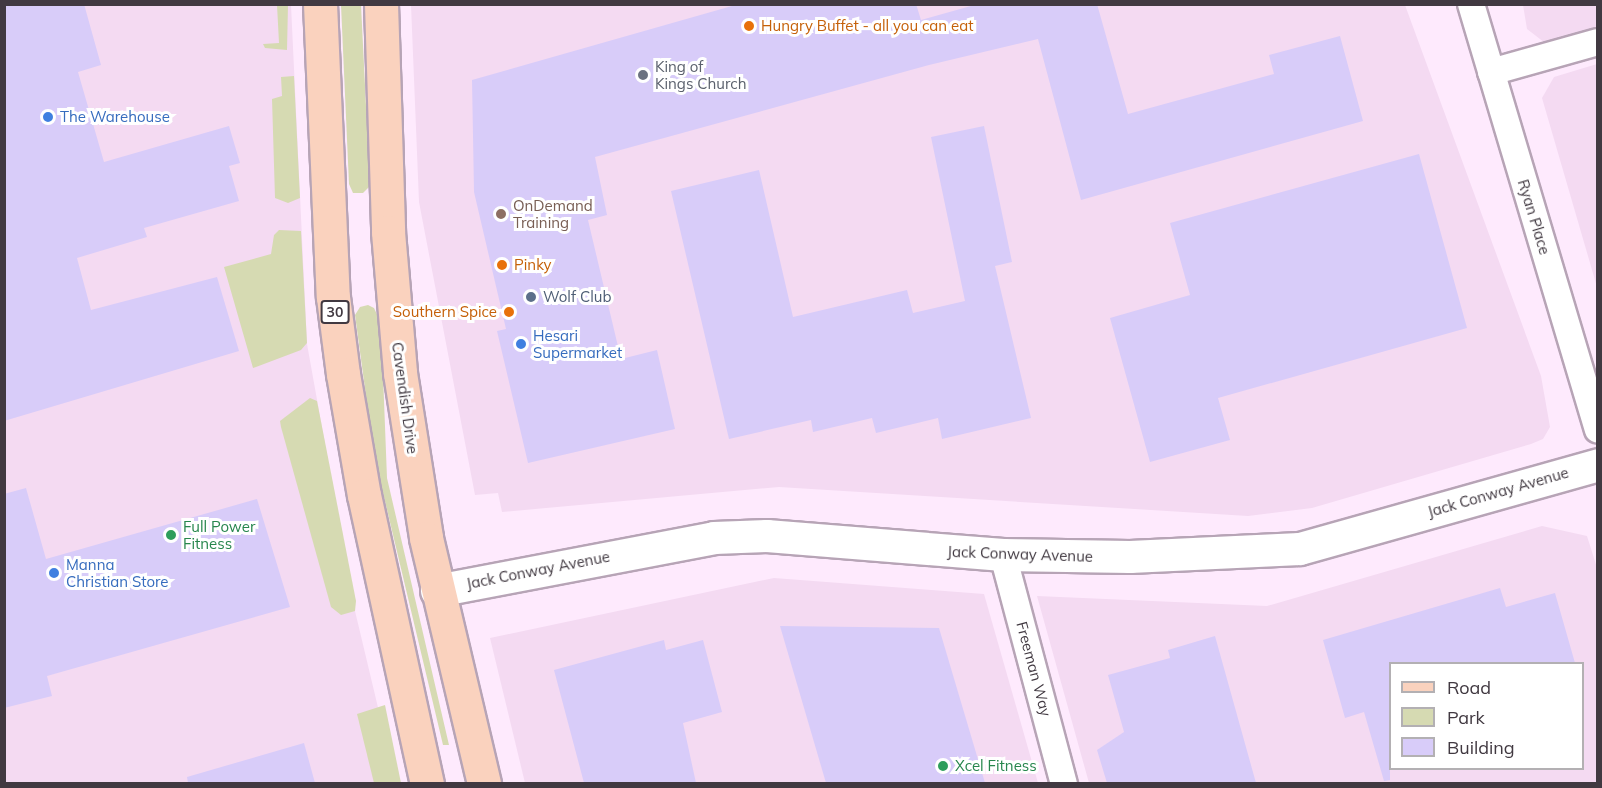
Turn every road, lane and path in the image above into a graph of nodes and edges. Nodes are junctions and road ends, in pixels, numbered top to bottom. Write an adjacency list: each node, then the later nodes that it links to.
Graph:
1 (320, 4): 10 (main road, 30)
2 (381, 4): 9 (main road, Cavendish Drive)
3 (1471, 4): 5 (street, Ryan Place)
4 (1598, 42): 5 (street)
5 (1491, 72): 6 (street, Ryan Place)
6 (1598, 429)
7 (1598, 465): 8 (street, Jack Conway Avenue)
8 (1003, 555): 9 (street, Jack Conway Avenue); 12 (street, Freeman Way)
9 (437, 591): 11 (main road, Cavendish Drive)
10 (427, 783)
11 (484, 783)
12 (1064, 783)

